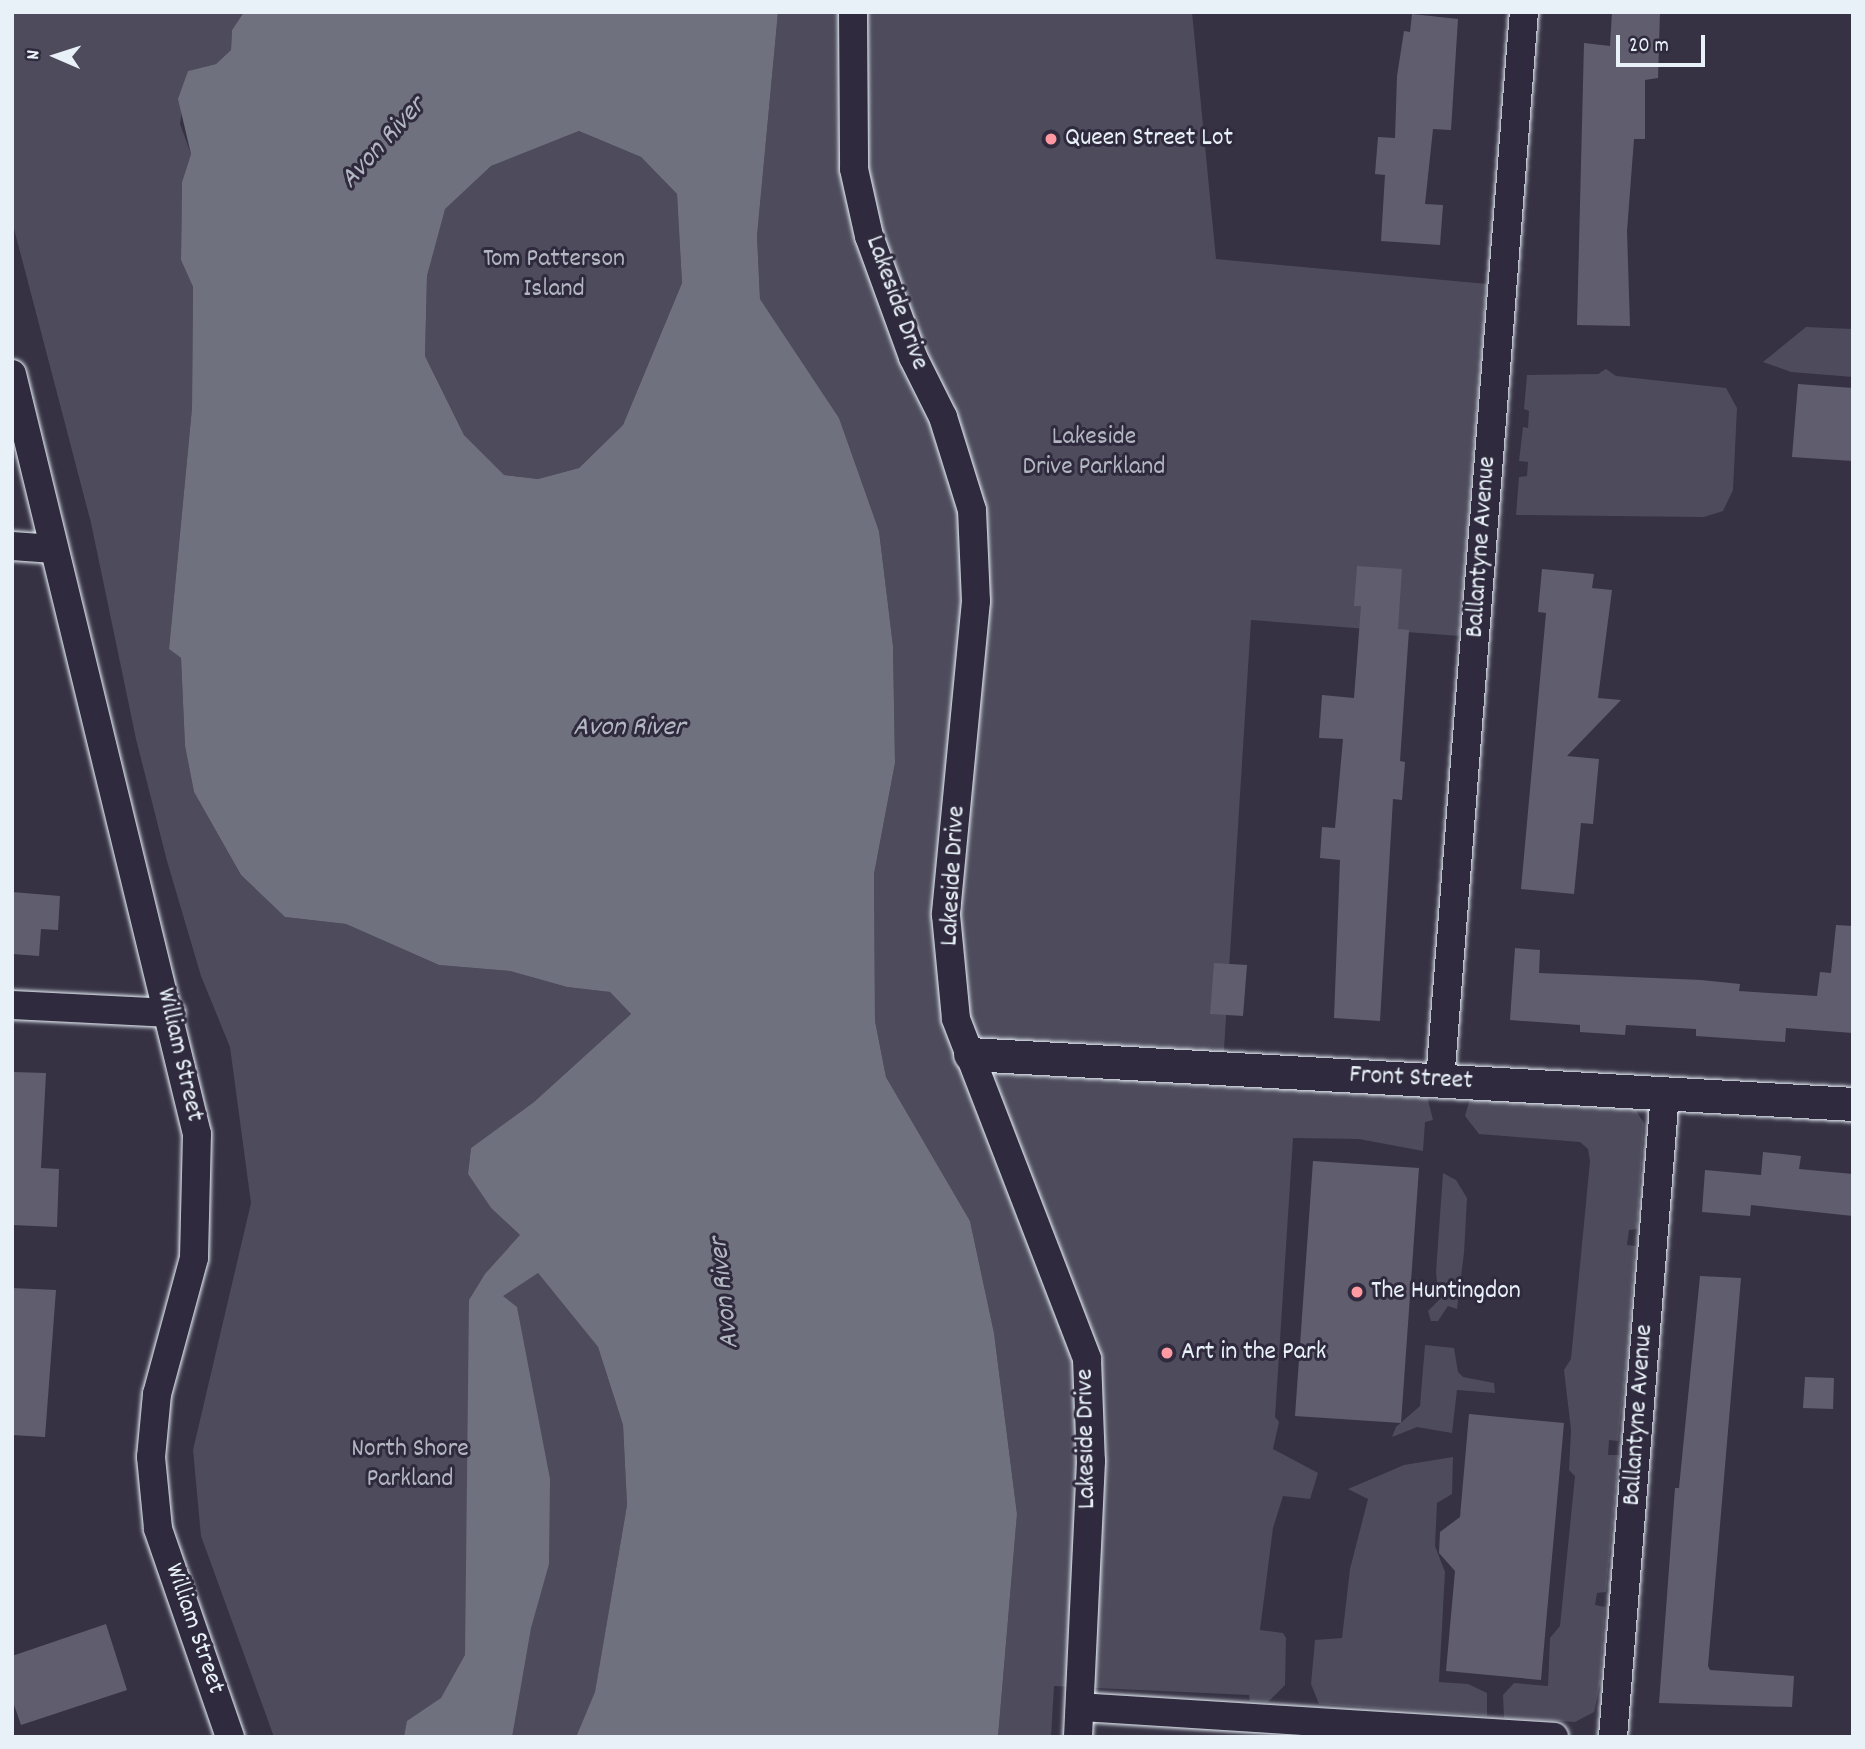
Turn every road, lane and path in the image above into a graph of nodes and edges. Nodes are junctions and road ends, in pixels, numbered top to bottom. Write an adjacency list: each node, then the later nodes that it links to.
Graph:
1 (853, 12): 8 (street, Lakeside Drive)
2 (1524, 12): 9 (street, Ballantyne Avenue)
3 (12, 374): 5 (street, William Street)
4 (12, 546): 5 (street)
5 (54, 549): 7 (street, William Street)
6 (12, 1005): 7 (street)
7 (171, 1013): 13 (street, William Street)
8 (970, 1054): 9 (street, Front Street); 12 (street, Lakeside Drive)
9 (1440, 1081): 10 (street, Front Street)
10 (1665, 1093): 11 (street, Front Street); 16 (street, Ballantyne Avenue)
11 (1853, 1104)
12 (1080, 1707): 14 (street, Lakeside Drive); 15 (street)
13 (230, 1737)
14 (1079, 1737)
15 (1554, 1737)
16 (1613, 1737)

